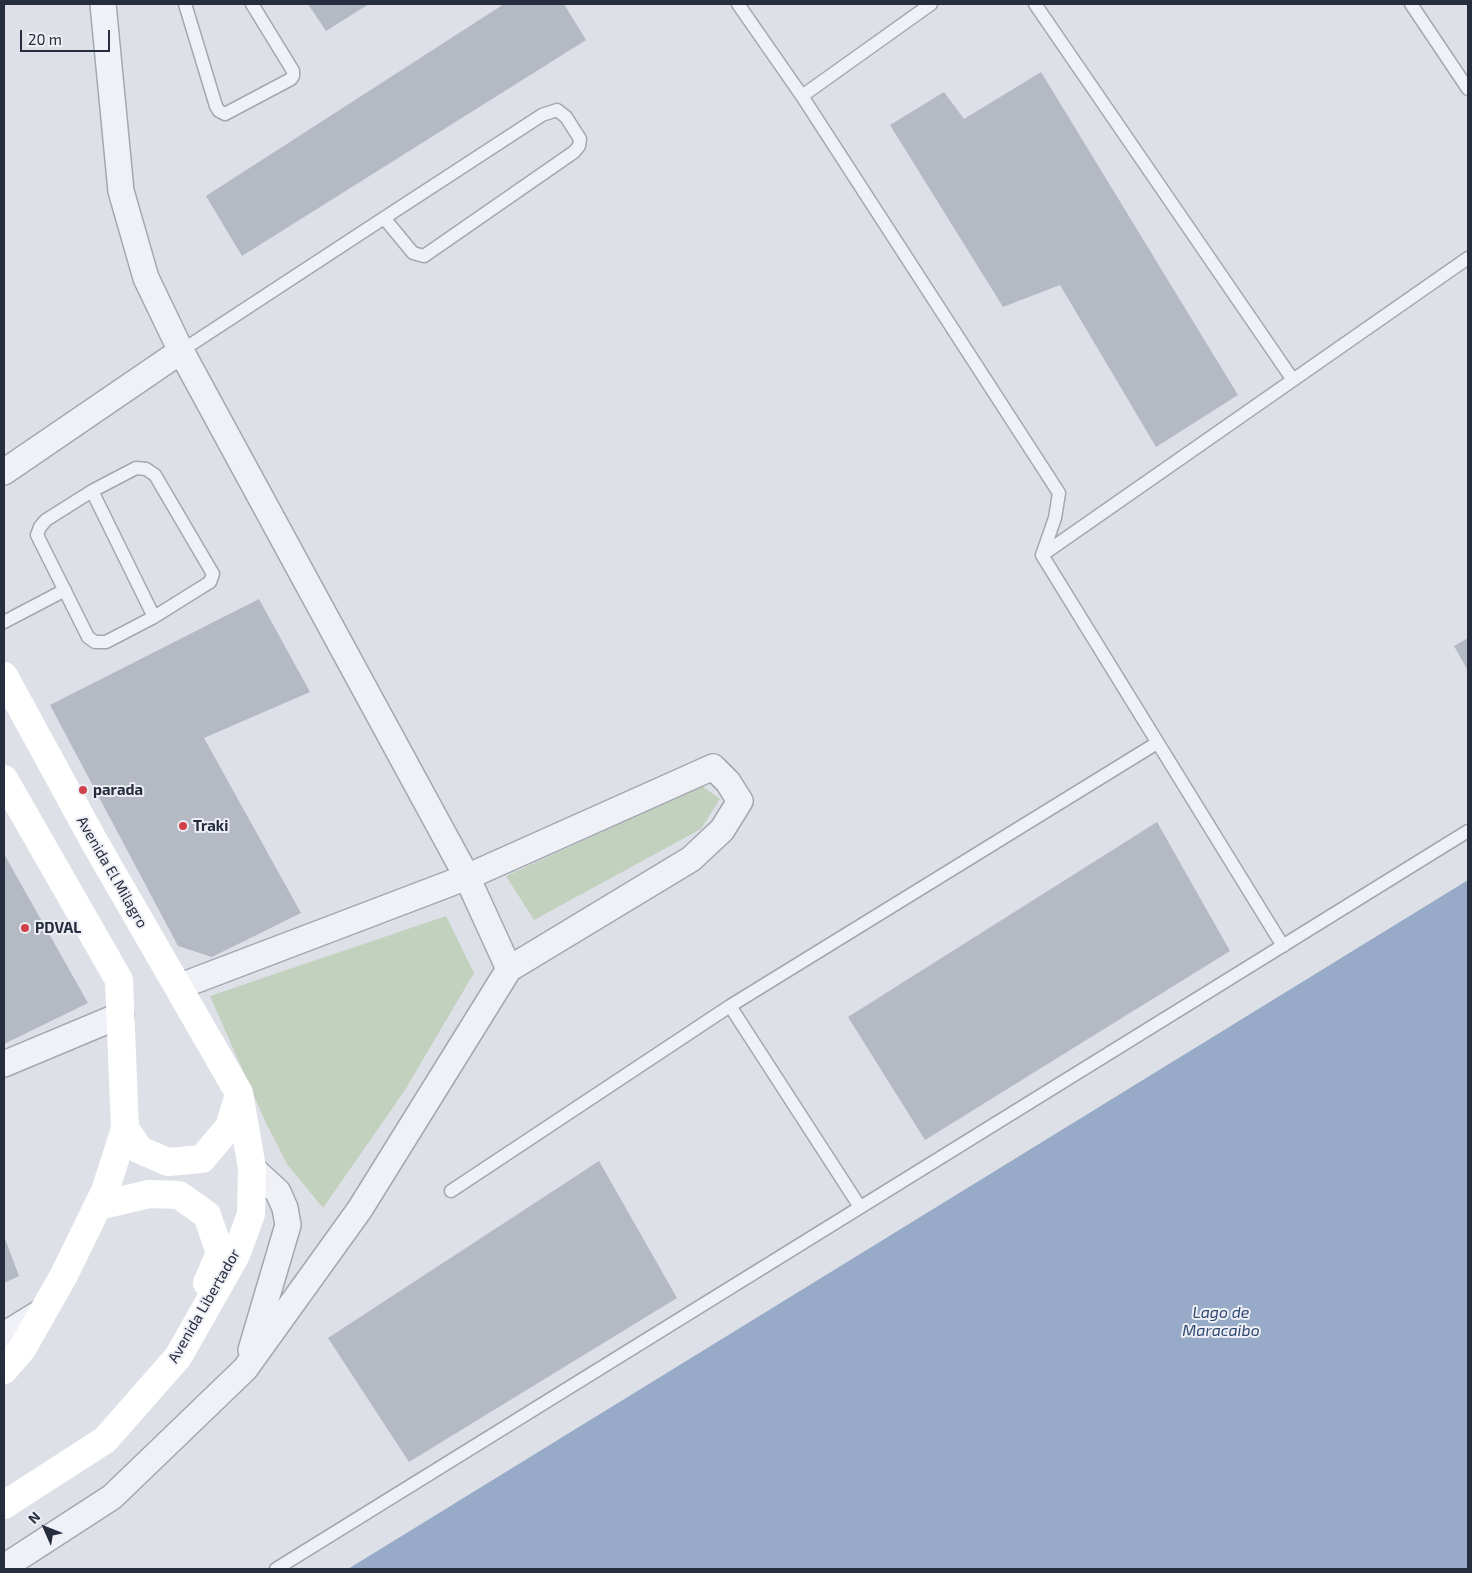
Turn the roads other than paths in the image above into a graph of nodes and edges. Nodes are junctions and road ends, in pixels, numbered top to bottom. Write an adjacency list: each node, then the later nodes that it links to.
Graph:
1 (103, 4): 12 (street)
2 (185, 4): 3 (lane)
3 (252, 4)
4 (738, 4): 9 (lane)
5 (931, 4): 9 (lane)
6 (1035, 4): 13 (lane)
7 (1411, 4): 8 (lane)
8 (1468, 89)
9 (802, 96): 16 (lane)
10 (384, 218): 10 (lane); 12 (lane)
11 (1468, 258): 13 (lane)
12 (181, 351): 14 (street); 24 (street)
13 (1293, 380): 16 (lane)
14 (4, 472)
15 (92, 491): 17 (lane); 18 (lane); 18 (lane)
16 (1042, 555): 21 (lane)
17 (65, 590): 18 (lane); 19 (lane)
18 (154, 617)
19 (4, 622)
20 (4, 676): 27 (main road, Avenida El Milagro)
21 (1157, 742): 25 (lane); 28 (lane)
22 (4, 779): 29 (main road)
23 (1468, 831): 25 (lane)
24 (467, 876): 26 (street); 26 (street); 27 (street)
25 (1283, 946): 36 (lane)
26 (509, 968): 40 (street)
27 (178, 987): 31 (main road, Avenida Libertador)
28 (730, 1006): 34 (lane); 36 (lane)
29 (121, 1015): 30 (street); 32 (main road)
30 (4, 1064)
31 (239, 1093): 32 (main road); 33 (main road, Avenida Libertador)
32 (125, 1129): 35 (main road)
33 (252, 1168): 39 (main road, Avenida Libertador); 40 (street)
34 (451, 1191)
35 (98, 1206): 37 (main road); 39 (main road)
36 (860, 1207): 44 (lane)
37 (43, 1312): 38 (street); 41 (main road)
38 (4, 1335)
39 (178, 1357): 42 (main road, Avenida Libertador)
40 (245, 1369): 43 (street)
41 (4, 1370)
42 (4, 1505)
43 (4, 1567)
44 (276, 1569)

